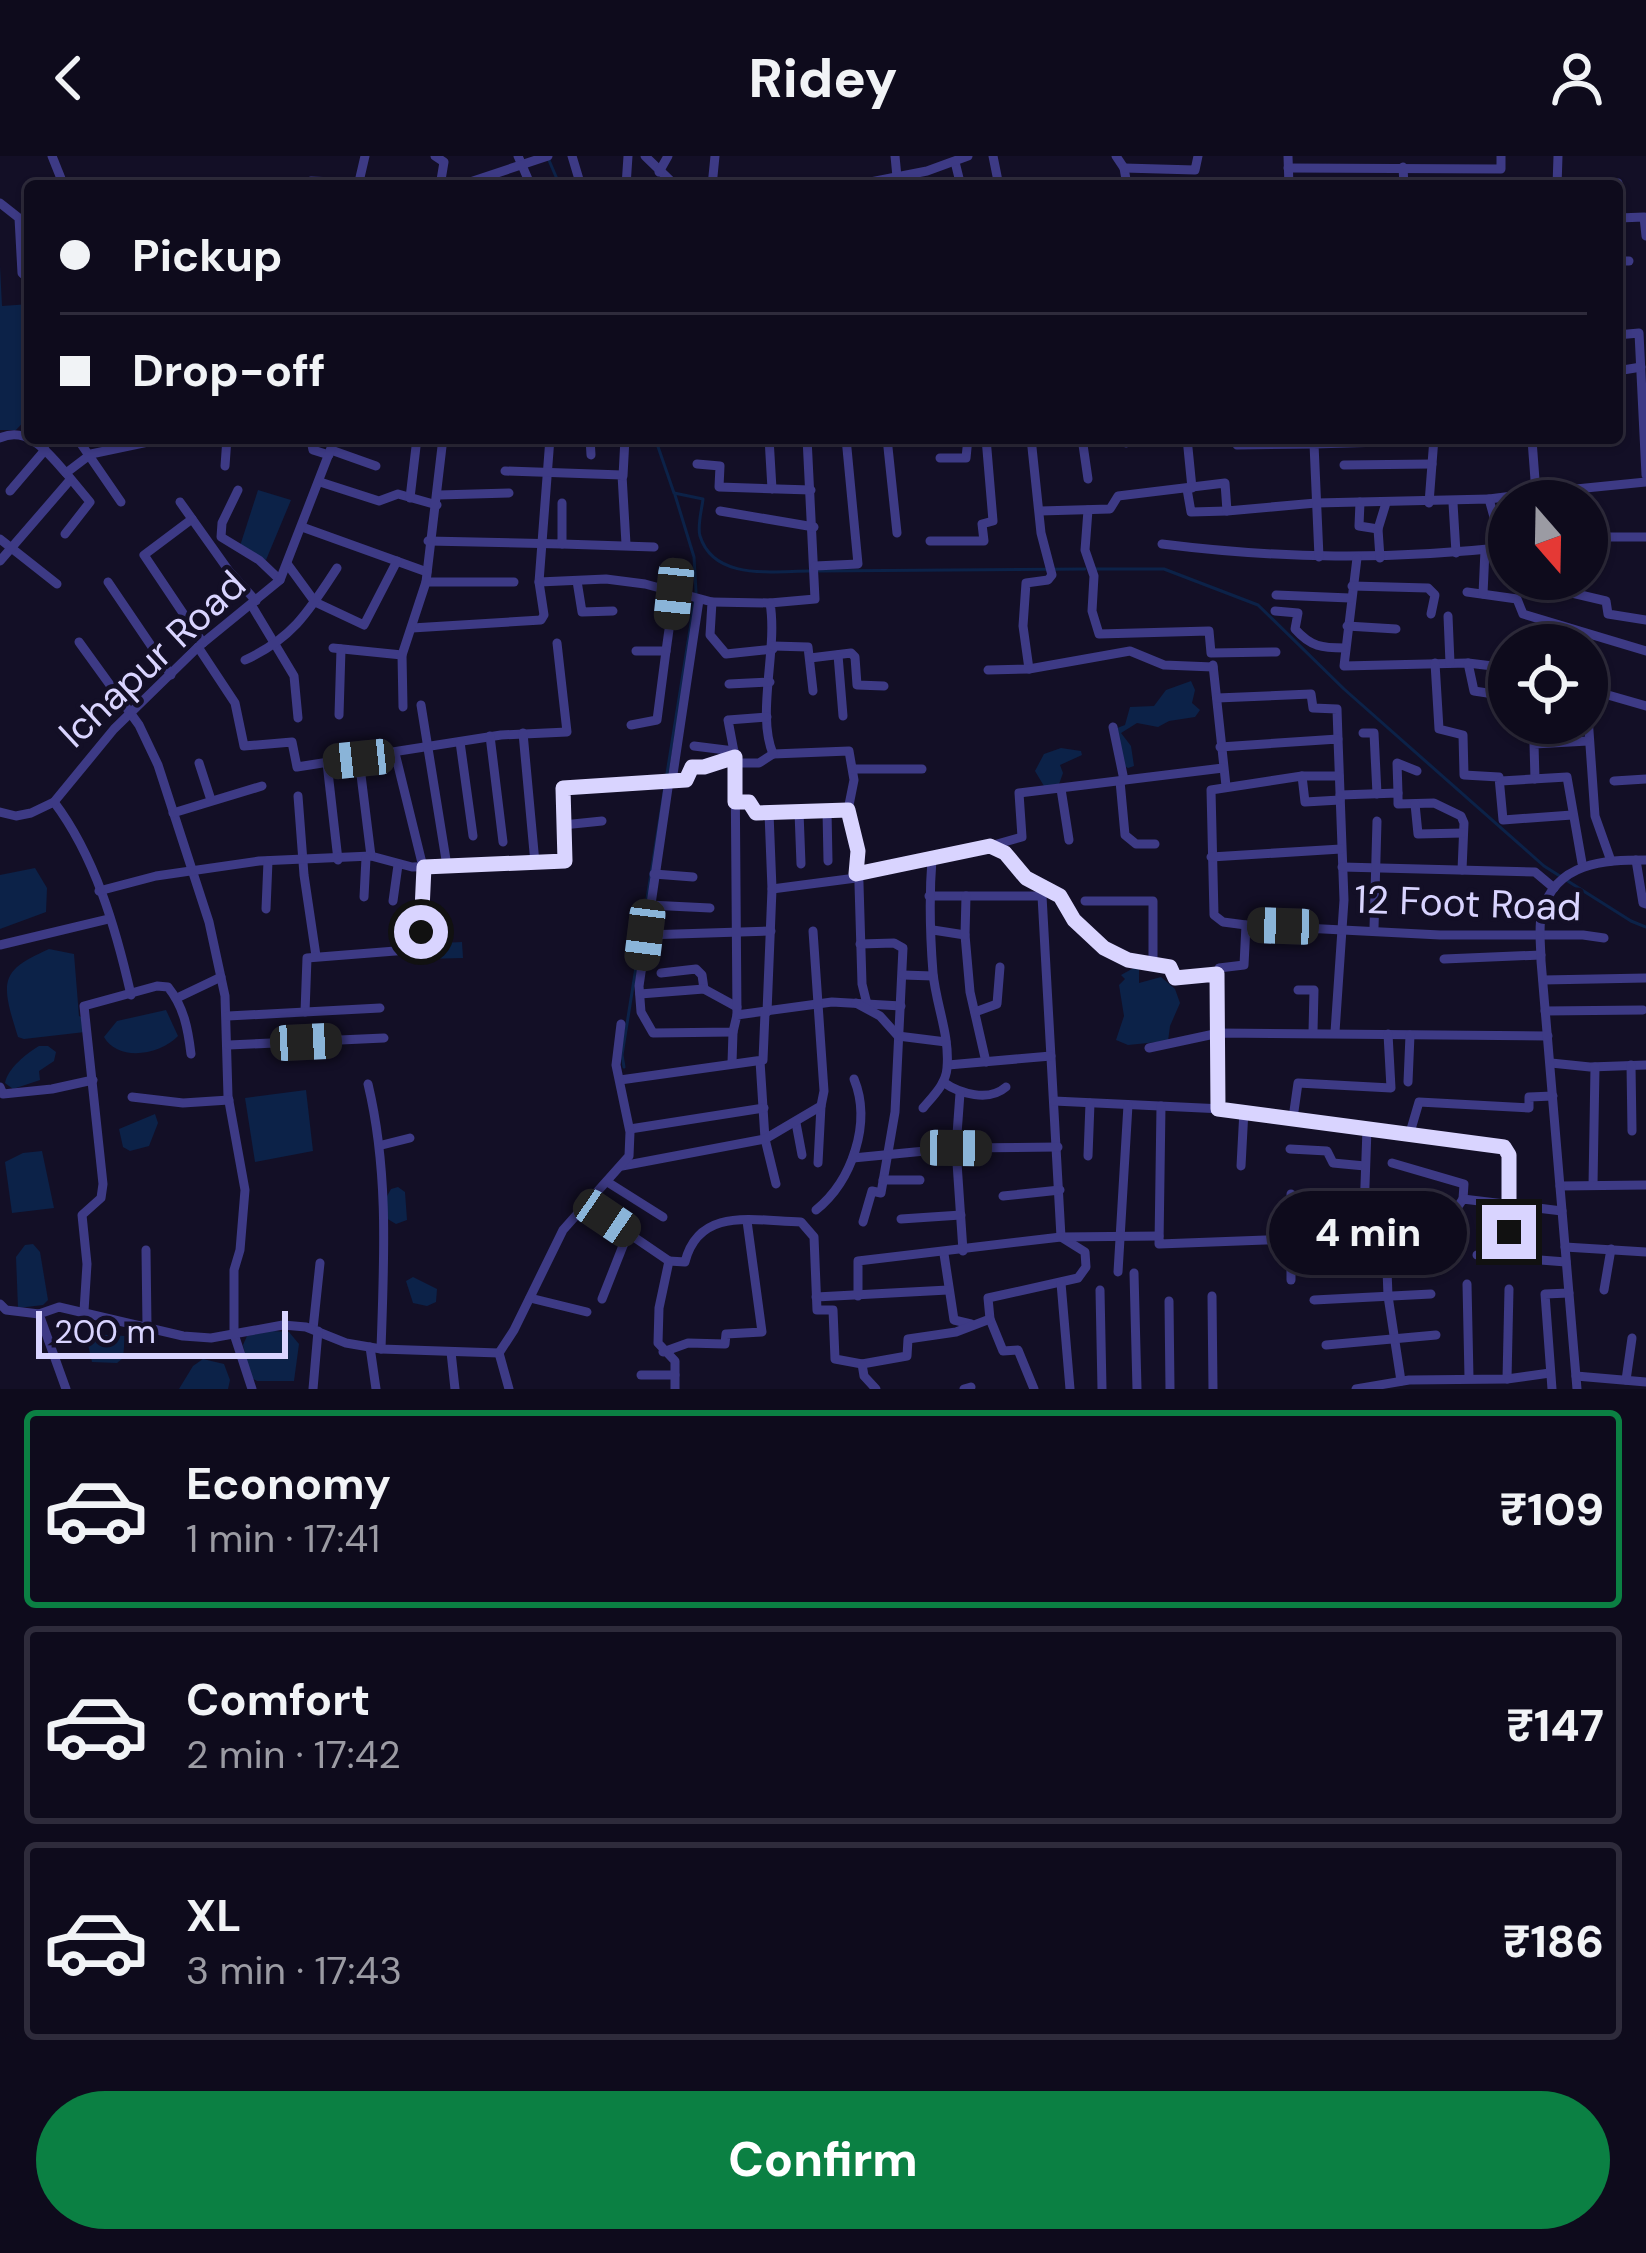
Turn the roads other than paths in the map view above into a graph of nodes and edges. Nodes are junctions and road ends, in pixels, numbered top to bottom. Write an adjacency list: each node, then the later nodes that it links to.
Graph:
1 (645, 156): 16 (street)
2 (668, 156): 16 (street)
3 (895, 156): 19 (street)
4 (968, 156): 10 (street)
5 (1116, 156): 14 (street)
6 (1198, 156): 14 (street)
7 (1501, 156): 15 (street)
8 (544, 157): 9 (street)
9 (520, 160): 17 (street)
10 (955, 162): 19 (street); 20 (street)
11 (1288, 162): 13 (street)
12 (1435, 162): 13 (street); 15 (street)
13 (1403, 167): 22 (street)
14 (1124, 168): 21 (street)
15 (1485, 169): 23 (street)
16 (658, 172): 18 (street)
17 (472, 180)
18 (666, 180)
19 (894, 180)
20 (960, 180)
21 (1127, 180)
22 (1404, 180)
23 (1485, 180)
24 (0, 203): 28 (street)
25 (1623, 218): 27 (street)
26 (1631, 238): 27 (street)
27 (1646, 238)
28 (24, 275)
29 (1642, 333): 30 (street)
30 (1643, 368): 72 (street)
31 (38, 444): 56 (street)
32 (80, 444): 59 (street)
33 (116, 444): 59 (street)
34 (227, 444): 65 (street)
35 (312, 444): 57 (street)
36 (333, 444): 57 (street, Ichapur Road)
37 (416, 444): 82 (street)
38 (443, 444): 84 (street)
39 (550, 444): 68 (street)
40 (590, 444): 58 (street)
41 (625, 444): 69 (street)
42 (769, 444): 77 (street)
43 (807, 444): 79 (street)
44 (847, 444): 124 (street)
45 (888, 444): 101 (street)
46 (967, 444): 60 (street)
47 (987, 444): 106 (street)
48 (1032, 444): 96 (street)
49 (1083, 444): 71 (street)
50 (1187, 444): 76 (street)
51 (1314, 444): 55 (street); 89 (street)
52 (1384, 444): 62 (street)
53 (1434, 444): 63 (street)
54 (1532, 444): 73 (street)
55 (1238, 445)
56 (45, 450): 70 (street); 80 (street)
57 (330, 453): 66 (street); 74 (street, Ichapur Road)
58 (591, 454)
59 (88, 455): 70 (street); 85 (street)
60 (940, 458)
61 (697, 464): 77 (street)
62 (1386, 464): 63 (street); 64 (street)
63 (1432, 464): 91 (street)
64 (1344, 465)
65 (225, 466)
66 (376, 466)
67 (505, 471): 68 (street)
68 (548, 474): 69 (street); 108 (street)
69 (623, 476): 110 (street)
70 (68, 477): 102 (street); 112 (street)
71 (1088, 479)
72 (1646, 479): 75 (street)
73 (1535, 480)
74 (320, 482): 82 (street); 98 (street, Ichapur Road)
75 (1608, 484)
76 (1190, 488): 93 (street); 95 (street); 95 (street)
77 (772, 489): 79 (street)
78 (238, 490): 126 (street)
79 (811, 490): 99 (street)
80 (10, 491)
81 (509, 493): 84 (street)
82 (410, 497): 84 (street)
83 (1488, 499): 92 (street)
84 (438, 500): 107 (street)
85 (121, 502)
86 (180, 502): 97 (street)
87 (1360, 502): 89 (street); 90 (street); 100 (street)
88 (562, 503): 109 (street)
89 (1316, 503): 95 (street); 116 (street)
90 (1386, 503): 91 (street); 100 (street)
91 (1430, 503): 92 (street)
92 (1453, 503): 115 (street)
93 (1088, 510): 96 (street); 162 (street)
94 (720, 511): 99 (street)
95 (1227, 511)
96 (1040, 512): 172 (street)
97 (192, 519): 142 (street); 154 (street)
98 (302, 527): 120 (street); 122 (street, Ichapur Road)
99 (814, 527): 124 (street)
100 (1378, 529): 118 (street)
101 (897, 533)
102 (65, 534)
103 (1646, 537): 104 (street)
104 (1608, 538)
105 (0, 539): 112 (street)
106 (929, 541)
107 (428, 542): 108 (street); 125 (street)
108 (541, 543): 109 (street); 130 (street)
109 (562, 544): 110 (street)
110 (626, 544): 113 (street)
111 (1162, 544): 116 (street)
112 (12, 547): 119 (street); 131 (street)
113 (654, 547)
114 (1488, 549): 115 (street)
115 (1456, 553): 118 (street)
116 (1319, 557): 117 (street)
117 (1357, 558): 118 (street); 132 (street)
118 (1380, 558)
119 (0, 561)
120 (397, 561): 125 (street); 141 (street)
121 (1488, 564): 135 (street)
122 (288, 565): 126 (street, Ichapur Road); 141 (street)
123 (337, 568): 141 (street)
124 (816, 569): 143 (street)
125 (426, 577): 129 (street); 150 (street)
126 (280, 580): 142 (street, Ichapur Road)
127 (577, 580): 130 (street); 134 (street); 144 (street)
128 (108, 582): 174 (street)
129 (514, 582)
130 (539, 582): 150 (street)
131 (57, 584)
132 (1351, 592): 137 (street); 146 (street); 149 (street)
133 (1467, 592): 135 (street)
134 (674, 594): 140 (street); 159 (street)
135 (1484, 594): 136 (street)
136 (1488, 594)
137 (1276, 595)
138 (1518, 600): 160 (street)
139 (1602, 600): 148 (street)
140 (699, 601): 143 (street); 156 (street); 218 (street)
141 (315, 602): 155 (street)
142 (254, 603): 154 (street, Ichapur Road); 155 (street)
143 (770, 603): 156 (street)
144 (614, 611)
145 (1275, 611): 157 (street)
146 (1431, 614)
147 (1448, 616): 168 (street)
148 (1646, 620)
149 (1347, 626): 151 (street); 157 (street)
150 (412, 628): 163 (street)
151 (1396, 628)
152 (79, 643): 187 (street)
153 (557, 643): 194 (street)
154 (201, 645): 174 (street, Ichapur Road); 209 (street)
155 (275, 646): 166 (street); 191 (street)
156 (773, 647): 165 (street); 175 (street)
157 (1345, 648): 167 (street)
158 (636, 651): 159 (street)
159 (666, 651): 192 (street)
160 (1646, 651)
161 (1276, 652): 162 (street)
162 (1211, 653): 171 (street)
163 (402, 655): 186 (street); 188 (street)
164 (838, 655): 165 (street); 177 (street); 178 (street)
165 (810, 658): 180 (street)
166 (245, 660)
167 (1436, 663): 168 (street); 221 (street)
168 (1450, 663): 169 (street)
169 (1468, 663): 170 (street); 181 (street)
170 (1488, 665)
171 (1213, 667): 172 (street); 183 (street)
172 (1029, 669): 173 (street)
173 (988, 670)
174 (171, 675): 187 (street, Ichapur Road)
175 (770, 682): 176 (street); 190 (street)
176 (728, 684)
177 (841, 684): 178 (street); 189 (street)
178 (857, 685): 179 (street)
179 (884, 686)
180 (813, 692)
181 (1488, 693)
182 (1608, 695): 185 (street)
183 (1217, 698): 197 (street); 203 (street)
184 (421, 705): 202 (street)
185 (1646, 706)
186 (403, 707)
187 (130, 714): 230 (street, Ichapur Road); 237 (street)
188 (339, 715)
189 (843, 716)
190 (767, 717): 205 (street); 206 (street)
191 (298, 718)
192 (631, 725)
193 (1113, 727): 219 (street)
194 (524, 733): 196 (street); 259 (street)
195 (1363, 734): 226 (street)
196 (490, 736): 198 (street); 246 (street)
197 (1337, 739): 203 (street); 215 (street)
198 (460, 742): 202 (street); 244 (street)
199 (1534, 744): 216 (street)
200 (1588, 744): 258 (street)
201 (694, 746): 206 (street)
202 (430, 747): 204 (street); 263 (street)
203 (1220, 747): 210 (street)
204 (395, 753): 207 (street); 265 (street)
205 (773, 754): 206 (street); 211 (street)
206 (734, 757): 218 (street); 231 (street)
207 (359, 759): 209 (street); 250 (street)
208 (199, 763): 229 (street)
209 (327, 763): 254 (street)
210 (1223, 768): 219 (street); 223 (street)
211 (853, 769): 212 (street); 233 (street)
212 (922, 769)
213 (1417, 771): 225 (street)
214 (1301, 776): 215 (street); 223 (street); 228 (street)
215 (1339, 776): 228 (street)
216 (1535, 779): 221 (street); 239 (street)
217 (1646, 779): 220 (street)
218 (667, 781): 242 (street); 269 (street)
219 (1122, 781): 224 (street); 247 (street)
220 (1614, 781)
221 (1501, 782): 239 (street)
222 (262, 786): 229 (street)
223 (1226, 786): 251 (street)
224 (1061, 789): 245 (street); 248 (street)
225 (1398, 793): 226 (street); 232 (street)
226 (1377, 794): 228 (street)
227 (298, 796): 253 (street)
228 (1340, 797): 249 (street)
229 (211, 800): 237 (street)
230 (54, 802): 235 (street, Ichapur Road); 274 (street)
231 (735, 802): 238 (street); 291 (street)
232 (1415, 804): 243 (street); 243 (street)
233 (848, 810): 234 (street); 270 (street)
234 (827, 811): 236 (street); 257 (street)
235 (0, 812)
236 (799, 812): 238 (street); 261 (street)
237 (173, 813): 268 (street)
238 (769, 813): 273 (street)
239 (1572, 815): 260 (street)
240 (602, 821): 242 (street)
241 (1377, 821): 264 (street)
242 (563, 825): 259 (street)
243 (1463, 832): 267 (street)
244 (473, 836)
245 (1069, 840)
246 (502, 842)
247 (1155, 844)
248 (990, 846): 252 (street); 301 (street)
249 (1341, 849): 251 (street); 266 (street)
250 (369, 857): 254 (street); 262 (street); 277 (street)
251 (1211, 857): 285 (street)
252 (932, 859): 270 (street); 275 (street)
253 (303, 860): 254 (street); 256 (street); 299 (street)
254 (338, 860)
255 (1641, 860): 258 (street); 280 (street)
256 (268, 861): 268 (street); 283 (street)
257 (828, 861)
258 (1611, 861): 260 (street)
259 (536, 863): 263 (street)
260 (1582, 863): 272 (street)
261 (801, 864)
262 (398, 865): 265 (street); 278 (street)
263 (447, 866): 265 (street)
264 (1376, 866): 266 (street); 267 (street); 287 (street)
265 (424, 867): 299 (street)
266 (1342, 867): 286 (street)
267 (1462, 870): 272 (street)
268 (192, 871): 274 (street); 307 (street)
269 (654, 874): 271 (street); 281 (street)
270 (856, 876): 273 (street); 296 (street)
271 (693, 877)
272 (1560, 883): 292 (street)
273 (772, 889): 289 (street)
274 (99, 891): 284 (street)
275 (929, 896): 276 (street); 288 (street)
276 (966, 896): 294 (street); 340 (street)
277 (364, 897)
278 (393, 901)
279 (1085, 902): 301 (street)
280 (1646, 904)
281 (650, 905): 282 (street); 293 (street)
282 (710, 908)
283 (266, 909)
284 (108, 920): 297 (street); 313 (street)
285 (1252, 925): 286 (street, 12 Foot Road); 304 (street)
286 (1342, 928): 287 (street, 12 Foot Road); 329 (street)
287 (1374, 928): 292 (street, 12 Foot Road)
288 (933, 929): 294 (street); 306 (street)
289 (771, 931): 291 (street); 323 (street)
290 (813, 931): 315 (street)
291 (736, 933): 293 (street); 320 (street)
292 (1541, 934): 295 (street, 12 Foot Road); 298 (street)
293 (645, 935): 312 (street)
294 (965, 935): 324 (street)
295 (1604, 938)
296 (860, 944): 305 (street); 316 (street)
297 (0, 945)
298 (1541, 955): 300 (street); 309 (street)
299 (316, 956): 322 (street)
300 (1444, 958)
301 (1153, 966): 304 (street)
302 (1000, 967): 324 (street)
303 (661, 973): 310 (street)
304 (1217, 974): 330 (street)
305 (903, 975): 306 (street); 317 (street)
306 (933, 976): 336 (street)
307 (221, 977): 314 (street); 325 (street)
308 (1646, 979): 309 (street)
309 (1543, 980): 321 (street)
310 (704, 989): 312 (street); 320 (street)
311 (1298, 990): 328 (street)
312 (640, 994): 327 (street)
313 (131, 995): 314 (street); 350 (street)
314 (177, 998): 339 (street)
315 (816, 1004): 316 (street); 323 (street); 366 (street)
316 (861, 1004): 317 (street); 333 (street)
317 (901, 1006): 333 (street)
318 (380, 1008): 322 (street)
319 (1643, 1010): 321 (street)
320 (737, 1011): 323 (street); 327 (street)
321 (1546, 1011): 334 (street)
322 (305, 1012): 325 (street)
323 (766, 1012): 341 (street)
324 (975, 1012): 343 (street)
325 (228, 1016): 337 (street)
326 (621, 1024): 351 (street)
327 (734, 1032): 342 (street)
328 (1313, 1032): 329 (street); 330 (street)
329 (1335, 1032): 331 (street)
330 (1219, 1034): 338 (street); 370 (street)
331 (1388, 1034): 332 (street); 372 (street)
332 (1410, 1035): 334 (street); 353 (street)
333 (898, 1036): 336 (street); 384 (street)
334 (1548, 1036): 344 (street)
335 (383, 1038): 337 (street)
336 (946, 1042): 345 (street)
337 (229, 1046): 362 (street)
338 (1149, 1048)
339 (191, 1054)
340 (1051, 1056): 343 (street); 363 (street)
341 (760, 1061): 342 (street); 368 (street)
342 (732, 1063): 351 (street)
343 (986, 1063): 345 (street)
344 (1551, 1063): 348 (street); 360 (street)
345 (948, 1065): 352 (street)
346 (1630, 1065): 347 (street); 348 (street); 358 (street)
347 (1646, 1065)
348 (1595, 1066): 397 (street)
349 (854, 1079): 387 (street)
350 (93, 1080): 355 (street); 451 (street)
351 (620, 1080): 374 (street)
352 (943, 1082): 357 (street); 369 (street)
353 (1408, 1082)
354 (368, 1084): 380 (street)
355 (0, 1087)
356 (1006, 1087): 357 (street)
357 (960, 1093): 382 (street)
358 (1631, 1094): 359 (street); 376 (street)
359 (1646, 1094)
360 (1553, 1096): 377 (street); 399 (street)
361 (132, 1097): 362 (street)
362 (229, 1100): 458 (street)
363 (1054, 1101): 364 (street); 381 (street)
364 (1090, 1102): 365 (street); 386 (street)
365 (1128, 1105): 367 (street); 414 (street)
366 (820, 1106): 373 (street); 388 (street)
367 (1161, 1106): 370 (street); 415 (street)
368 (764, 1108): 374 (street); 379 (street)
369 (923, 1108)
370 (1218, 1109): 371 (street)
371 (1244, 1110): 372 (street); 391 (street)
372 (1293, 1118): 375 (street)
373 (796, 1123): 379 (street); 385 (street)
374 (630, 1129): 390 (street)
375 (1367, 1129): 377 (street); 392 (street)
376 (1632, 1131)
377 (1409, 1136): 405 (street)
378 (410, 1138): 380 (street)
379 (765, 1139): 390 (street); 396 (street)
380 (382, 1144): 463 (street)
381 (1058, 1147): 382 (street); 400 (street)
382 (956, 1148): 384 (street); 408 (street)
383 (1290, 1149): 392 (street)
384 (888, 1152): 387 (street); 393 (street)
385 (802, 1155)
386 (1088, 1156)
387 (854, 1157): 406 (street)
388 (818, 1163)
389 (1392, 1163): 403 (street)
390 (622, 1166): 395 (street)
391 (1241, 1166)
392 (1365, 1166): 418 (street)
393 (883, 1180): 394 (street); 412 (street)
394 (920, 1180)
395 (609, 1183): 404 (street); 409 (street)
396 (776, 1184)
397 (1593, 1185): 398 (street); 399 (street)
398 (1646, 1185)
399 (1560, 1186): 407 (street)
400 (1060, 1190): 402 (street); 416 (street)
401 (1291, 1195): 417 (street)
402 (1003, 1196)
403 (1463, 1199): 405 (street); 419 (street)
404 (585, 1204): 413 (street); 446 (street)
405 (1510, 1207): 407 (street); 427 (street)
406 (816, 1210)
407 (1562, 1211): 420 (street)
408 (961, 1215): 410 (street); 423 (street)
409 (663, 1217)
410 (901, 1219)
411 (747, 1221): 428 (street); 445 (street); 465 (street)
412 (863, 1222)
413 (628, 1233): 428 (street); 447 (street)
414 (1120, 1235): 415 (street); 416 (street); 431 (street)
415 (1159, 1235): 417 (street)
416 (1061, 1238): 423 (street); 434 (street)
417 (1290, 1239): 418 (street); 433 (street)
418 (1363, 1241): 419 (street)
419 (1386, 1243): 444 (street)
420 (1565, 1247): 421 (street); 429 (street)
421 (1611, 1249): 424 (street); 439 (street)
422 (146, 1250): 456 (street)
423 (963, 1251): 425 (street)
424 (1646, 1252)
425 (944, 1253): 437 (street); 442 (street)
426 (1477, 1255): 427 (street)
427 (1508, 1257): 429 (street)
428 (669, 1261): 465 (street)
429 (1566, 1262): 440 (street)
430 (320, 1263): 457 (street)
431 (1118, 1272)
432 (1134, 1273): 489 (street)
433 (1291, 1280)
434 (1061, 1283): 454 (street); 487 (street)
435 (1467, 1284): 472 (street)
436 (1508, 1289): 473 (street)
437 (948, 1290): 442 (street); 455 (street)
438 (1100, 1290): 488 (street)
439 (1604, 1290)
440 (1569, 1293): 468 (street); 471 (street)
441 (1431, 1294): 444 (street)
442 (858, 1295): 445 (street)
443 (1212, 1296): 491 (street)
444 (1388, 1296): 449 (street); 461 (street)
445 (816, 1297): 467 (street)
446 (530, 1298): 452 (street); 466 (street)
447 (602, 1299)
448 (1169, 1300): 490 (street)
449 (1314, 1300)
450 (2, 1310): 453 (street)
451 (84, 1311): 453 (street); 456 (street)
452 (587, 1312)
453 (39, 1315): 478 (street)
454 (990, 1319): 455 (street); 486 (street)
455 (973, 1324): 467 (street)
456 (147, 1327): 458 (street)
457 (315, 1330): 458 (street); 463 (street); 480 (street)
458 (234, 1334): 479 (street)
459 (1436, 1335): 461 (street)
460 (1632, 1338): 474 (street)
461 (1395, 1340): 462 (street); 476 (street)
462 (1325, 1345)
463 (376, 1348): 464 (street); 481 (street)
464 (451, 1352): 466 (street); 482 (street)
465 (663, 1352): 470 (street)
466 (499, 1353): 483 (street)
467 (862, 1364): 485 (street)
468 (1550, 1373): 473 (street); 493 (street)
469 (640, 1375): 470 (street)
470 (675, 1375): 484 (street)
471 (1576, 1376): 474 (street); 494 (street)
472 (1469, 1378): 473 (street); 477 (street)
473 (1507, 1378)
474 (1626, 1380): 475 (street)
475 (1646, 1382)
476 (1407, 1383): 477 (street); 492 (street)
477 (1441, 1383)
478 (66, 1389)
479 (252, 1389)
480 (313, 1389)
481 (376, 1389)
482 (455, 1389)
483 (509, 1389)
484 (675, 1389)
485 (876, 1389)
486 (1034, 1389)
487 (1070, 1389)
488 (1102, 1389)
489 (1137, 1389)
490 (1170, 1389)
491 (1214, 1389)
492 (1356, 1389)
493 (1552, 1389)
494 (1577, 1389)

